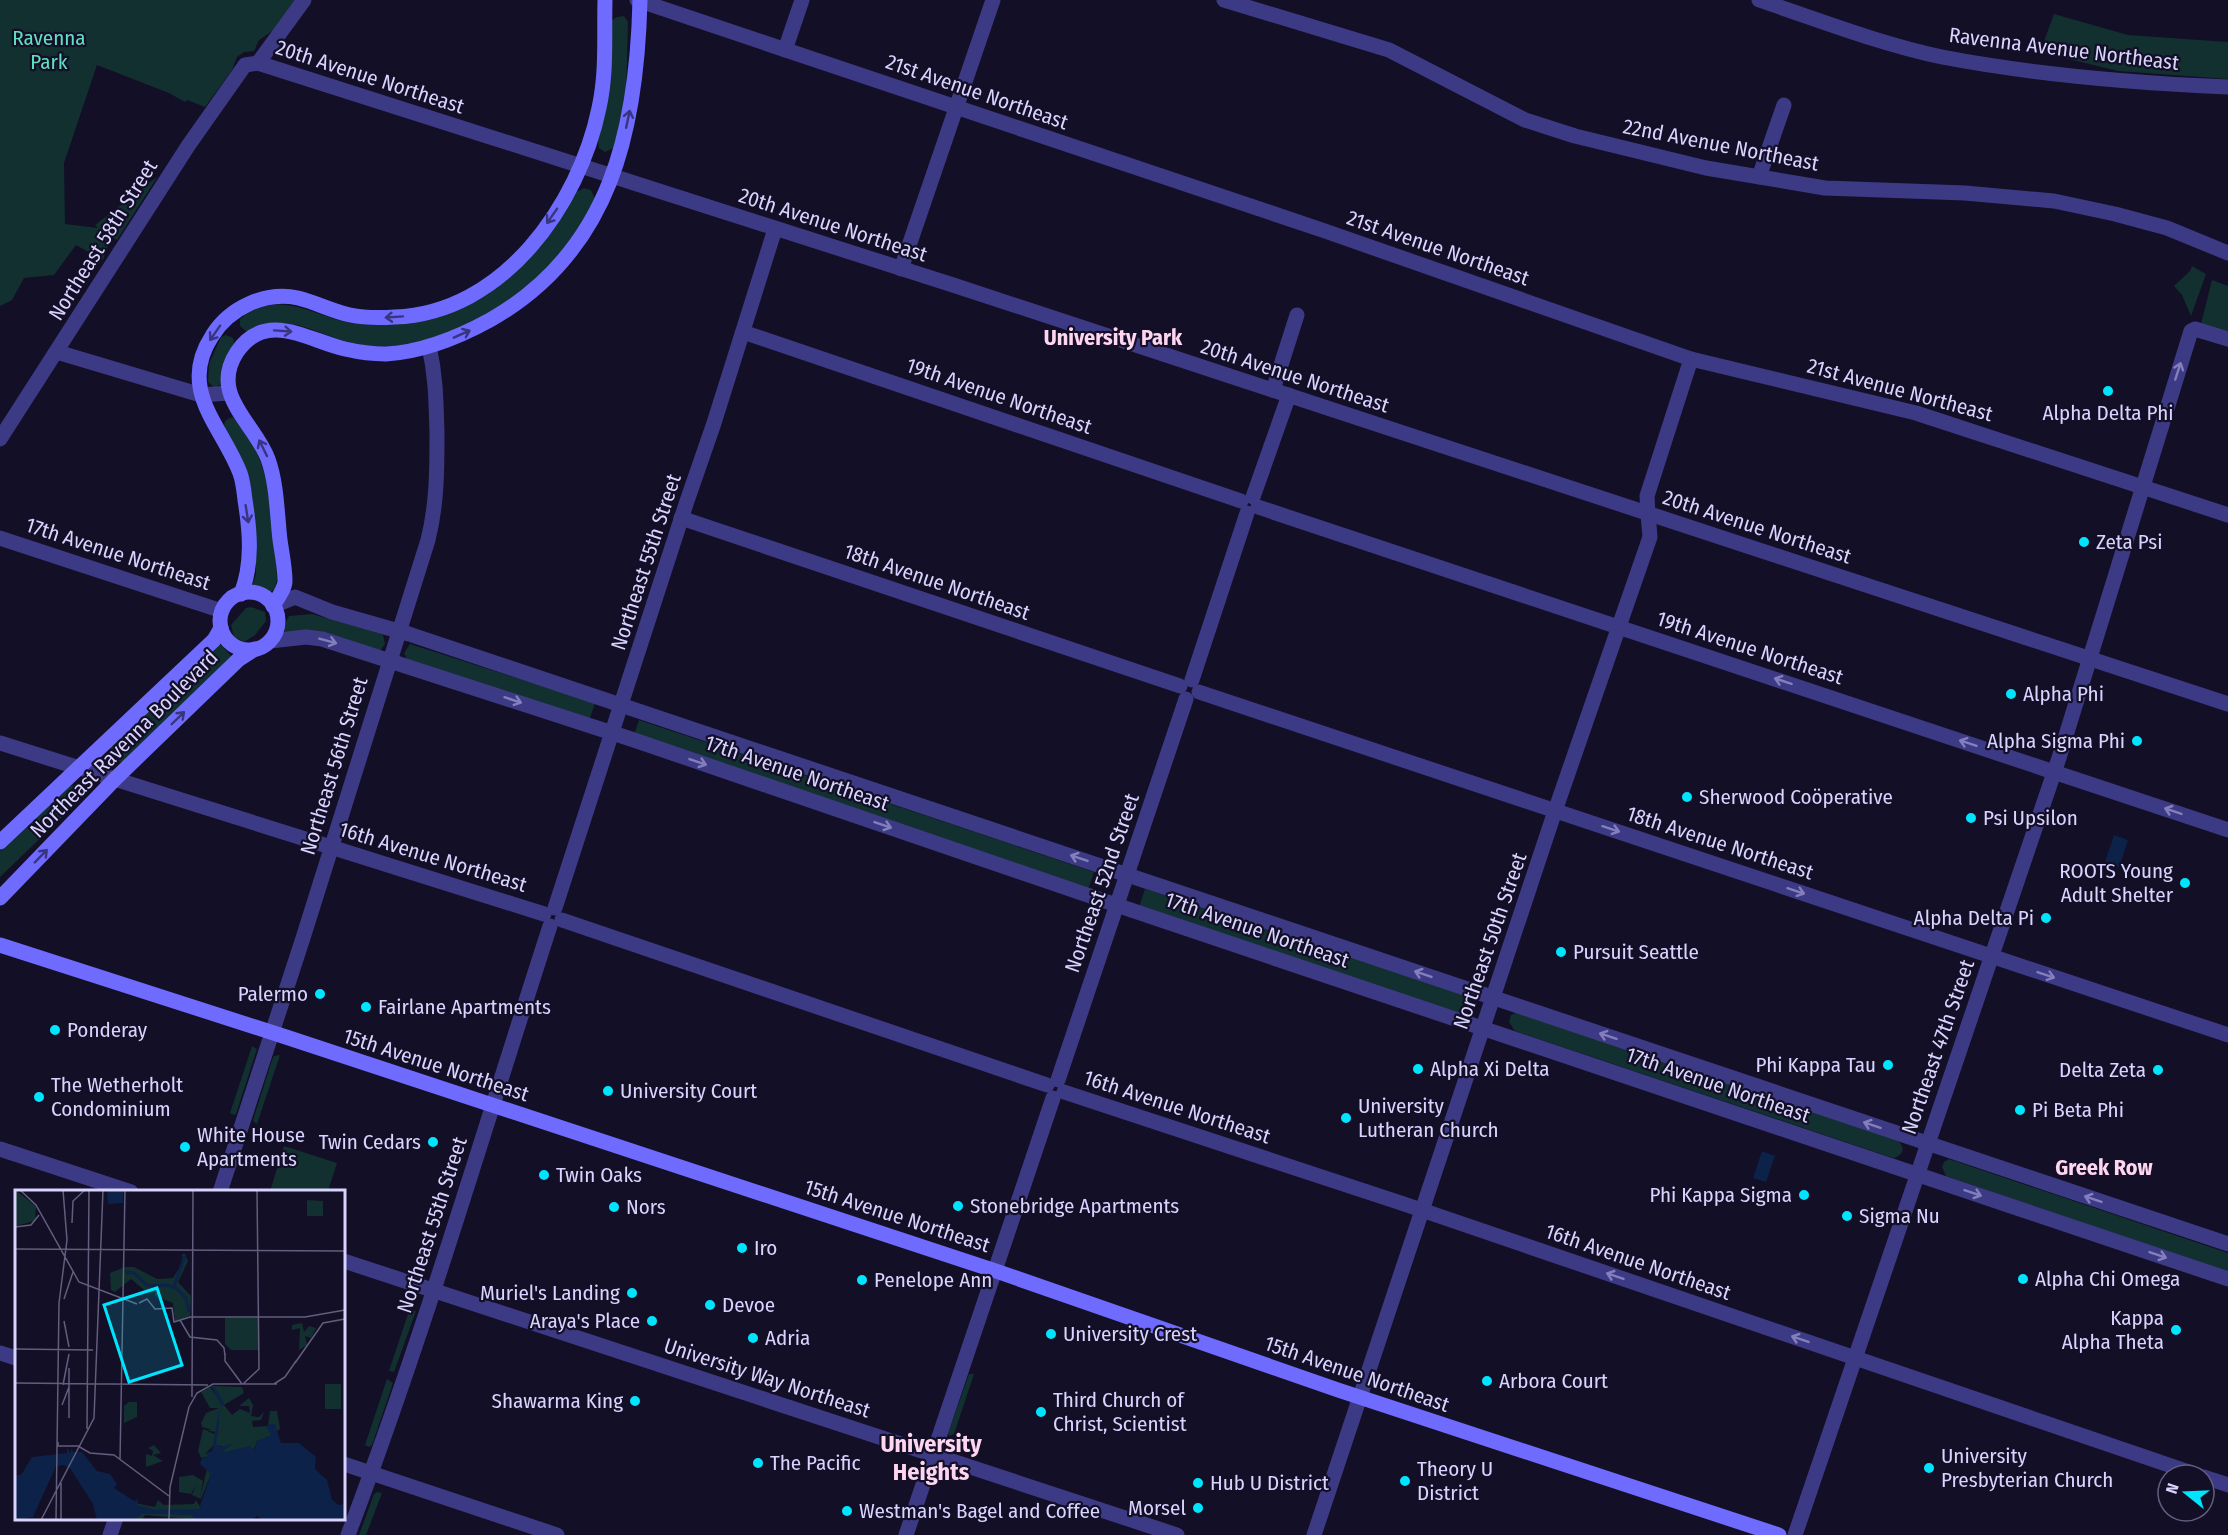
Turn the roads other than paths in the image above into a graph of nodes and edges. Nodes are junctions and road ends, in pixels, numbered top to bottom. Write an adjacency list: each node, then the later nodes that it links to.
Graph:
1 (304, 0): 9 (street, Northeast 58th Street)
2 (605, 0): 13 (main road)
3 (639, 0): 8 (street, 21st Avenue Northeast); 14 (main road, one-way to 3)
4 (802, 0): 8 (street)
5 (993, 0): 12 (street)
6 (1224, 0): 15 (street, 22nd Avenue Northeast)
7 (1759, 0): 10 (street, Ravenna Avenue Northeast)
8 (785, 50): 12 (street, 21st Avenue Northeast)
9 (251, 64): 13 (street, 20th Avenue Northeast); 23 (street, Northeast 58th Street)
10 (2228, 87)
11 (1784, 105): 15 (street)
12 (957, 107): 18 (street); 24 (street, 21st Avenue Northeast)
13 (581, 166): 14 (street, 20th Avenue Northeast); 27 (main road, one-way to 27)
14 (613, 176): 16 (street, 20th Avenue Northeast); 22 (main road, one-way to 14)
15 (1760, 177): 17 (street, 22nd Avenue Northeast)
16 (775, 229): 18 (street, 20th Avenue Northeast); 20 (street, Northeast 55th Street)
17 (2228, 254)
18 (901, 269): 25 (street, 20th Avenue Northeast)
19 (1297, 315): 25 (street)
20 (743, 332): 31 (street, 19th Avenue Northeast); 34 (street, Northeast 55th Street)
21 (2228, 339): 30 (street, Northeast 47th Street, one-way to 21)
22 (429, 346): 26 (main road, one-way to 22); 43 (street, Northeast 56th Street)
23 (57, 352): 27 (street); 29 (street, Northeast 58th Street)
24 (1691, 359): 30 (street, 21st Avenue Northeast); 32 (street, Northeast 50th Street)
25 (1273, 390): 28 (street, 20th Avenue Northeast)
26 (229, 393): 27 (street); 36 (main road, one-way to 26)
27 (201, 395): 37 (main road, one-way to 37)
28 (1289, 395): 31 (street, Northeast 52nd Street); 32 (street, 20th Avenue Northeast)
29 (0, 439)
30 (2142, 486): 33 (street, 21st Avenue Northeast); 46 (street, Northeast 47th Street)
31 (1250, 504): 41 (street, 19th Avenue Northeast); 48 (street, Northeast 52nd Street)
32 (1648, 514): 41 (street, Northeast 50th Street); 46 (street, 20th Avenue Northeast)
33 (2228, 515)
34 (681, 518): 48 (street, 18th Avenue Northeast); 50 (street, Northeast 55th Street)
35 (0, 538): 40 (street, 17th Avenue Northeast)
36 (285, 584): 38 (main road); 39 (main road)
37 (241, 594): 39 (main road); 40 (main road)
38 (296, 597): 39 (street); 43 (street, 17th Avenue Northeast)
39 (273, 606): 44 (main road)
40 (222, 611): 42 (main road)
41 (1618, 626): 54 (street, 19th Avenue Northeast, one-way to 41); 56 (street, Northeast 50th Street)
42 (221, 628): 45 (main road); 53 (main road, Northeast Ravenna Boulevard)
43 (399, 630): 47 (street, Northeast 56th Street); 50 (street, 17th Avenue Northeast)
44 (270, 641): 45 (main road); 47 (street, 17th Avenue Northeast, one-way to 47)
45 (255, 649): 55 (main road, Northeast Ravenna Boulevard, one-way to 45)
46 (2090, 658): 49 (street, 20th Avenue Northeast); 54 (street, Northeast 47th Street)
47 (390, 661): 51 (street, 17th Avenue Northeast, one-way to 51); 59 (street, Northeast 56th Street)
48 (1189, 689): 56 (street, 18th Avenue Northeast); 60 (street, Northeast 52nd Street)
49 (2228, 704)
50 (622, 705): 51 (street, Northeast 55th Street); 60 (street, 17th Avenue Northeast, one-way to 50)
51 (613, 733): 62 (street, 17th Avenue Northeast, one-way to 62); 63 (street, Northeast 55th Street)
52 (0, 743): 53 (street, 16th Avenue Northeast)
53 (78, 768): 55 (street, 16th Avenue Northeast); 58 (main road, Northeast Ravenna Boulevard)
54 (2054, 772): 57 (street, 19th Avenue Northeast, one-way to 54); 65 (street, Northeast 47th Street)
55 (116, 778): 59 (street, 16th Avenue Northeast); 61 (main road, Northeast Ravenna Boulevard, one-way to 55)
56 (1555, 811): 65 (street, 18th Avenue Northeast, one-way to 65); 66 (street, Northeast 50th Street)
57 (2228, 830)
58 (0, 842)
59 (331, 847): 63 (street, 16th Avenue Northeast); 68 (street, Northeast 56th Street)
60 (1128, 875): 62 (street, Northeast 52nd Street); 66 (street, 17th Avenue Northeast, one-way to 60)
61 (0, 898)
62 (1117, 905): 67 (street, 17th Avenue Northeast); 70 (street, Northeast 52nd Street)
63 (553, 917): 70 (street, 16th Avenue Northeast); 71 (street, Northeast 55th Street)
64 (0, 945): 68 (main road, 15th Avenue Northeast)
65 (1991, 956): 69 (street, 18th Avenue Northeast, one-way to 69); 72 (street, Northeast 47th Street)
66 (1493, 997): 67 (street, Northeast 50th Street); 72 (street, 17th Avenue Northeast, one-way to 66)
67 (1483, 1028): 74 (street, 17th Avenue Northeast); 77 (street, Northeast 50th Street)
68 (272, 1032): 71 (main road, 15th Avenue Northeast); 76 (street, Northeast 56th Street)
69 (2228, 1035)
70 (1055, 1089): 77 (street, 16th Avenue Northeast); 80 (street, Northeast 52nd Street)
71 (493, 1106): 80 (main road, 15th Avenue Northeast); 82 (street, Northeast 55th Street)
72 (1928, 1143): 74 (street, Northeast 47th Street); 78 (street, 17th Avenue Northeast, one-way to 72)
73 (0, 1149): 75 (street)
74 (1917, 1174): 81 (street, 17th Avenue Northeast, one-way to 81); 84 (street, Northeast 47th Street)
75 (128, 1190)
76 (220, 1190)
77 (1422, 1210): 84 (street, 16th Avenue Northeast, one-way to 77); 86 (street, Northeast 50th Street)
78 (2228, 1244)
79 (345, 1261): 82 (street, University Way Northeast)
80 (996, 1271): 86 (main road, 15th Avenue Northeast); 87 (street, Northeast 52nd Street)
81 (2228, 1279)
82 (432, 1291): 87 (street, University Way Northeast); 90 (street, Northeast 55th Street)
83 (0, 1353): 85 (street)
84 (1855, 1358): 88 (street, 16th Avenue Northeast); 99 (street, Northeast 47th Street)
85 (15, 1359)
86 (1361, 1398): 97 (street, Northeast 50th Street); 98 (main road, 15th Avenue Northeast)
87 (933, 1454): 95 (street, Northeast 52nd Street); 96 (street, University Way Northeast)
88 (2163, 1463)
89 (345, 1464): 90 (street)
90 (372, 1473): 93 (street, Northeast 55th Street); 94 (street)
91 (115, 1520): 92 (street)
92 (110, 1535)
93 (348, 1535)
94 (557, 1535)
95 (906, 1535)
96 (1177, 1535)
97 (1314, 1535)
98 (1779, 1535)
99 (1795, 1535)

